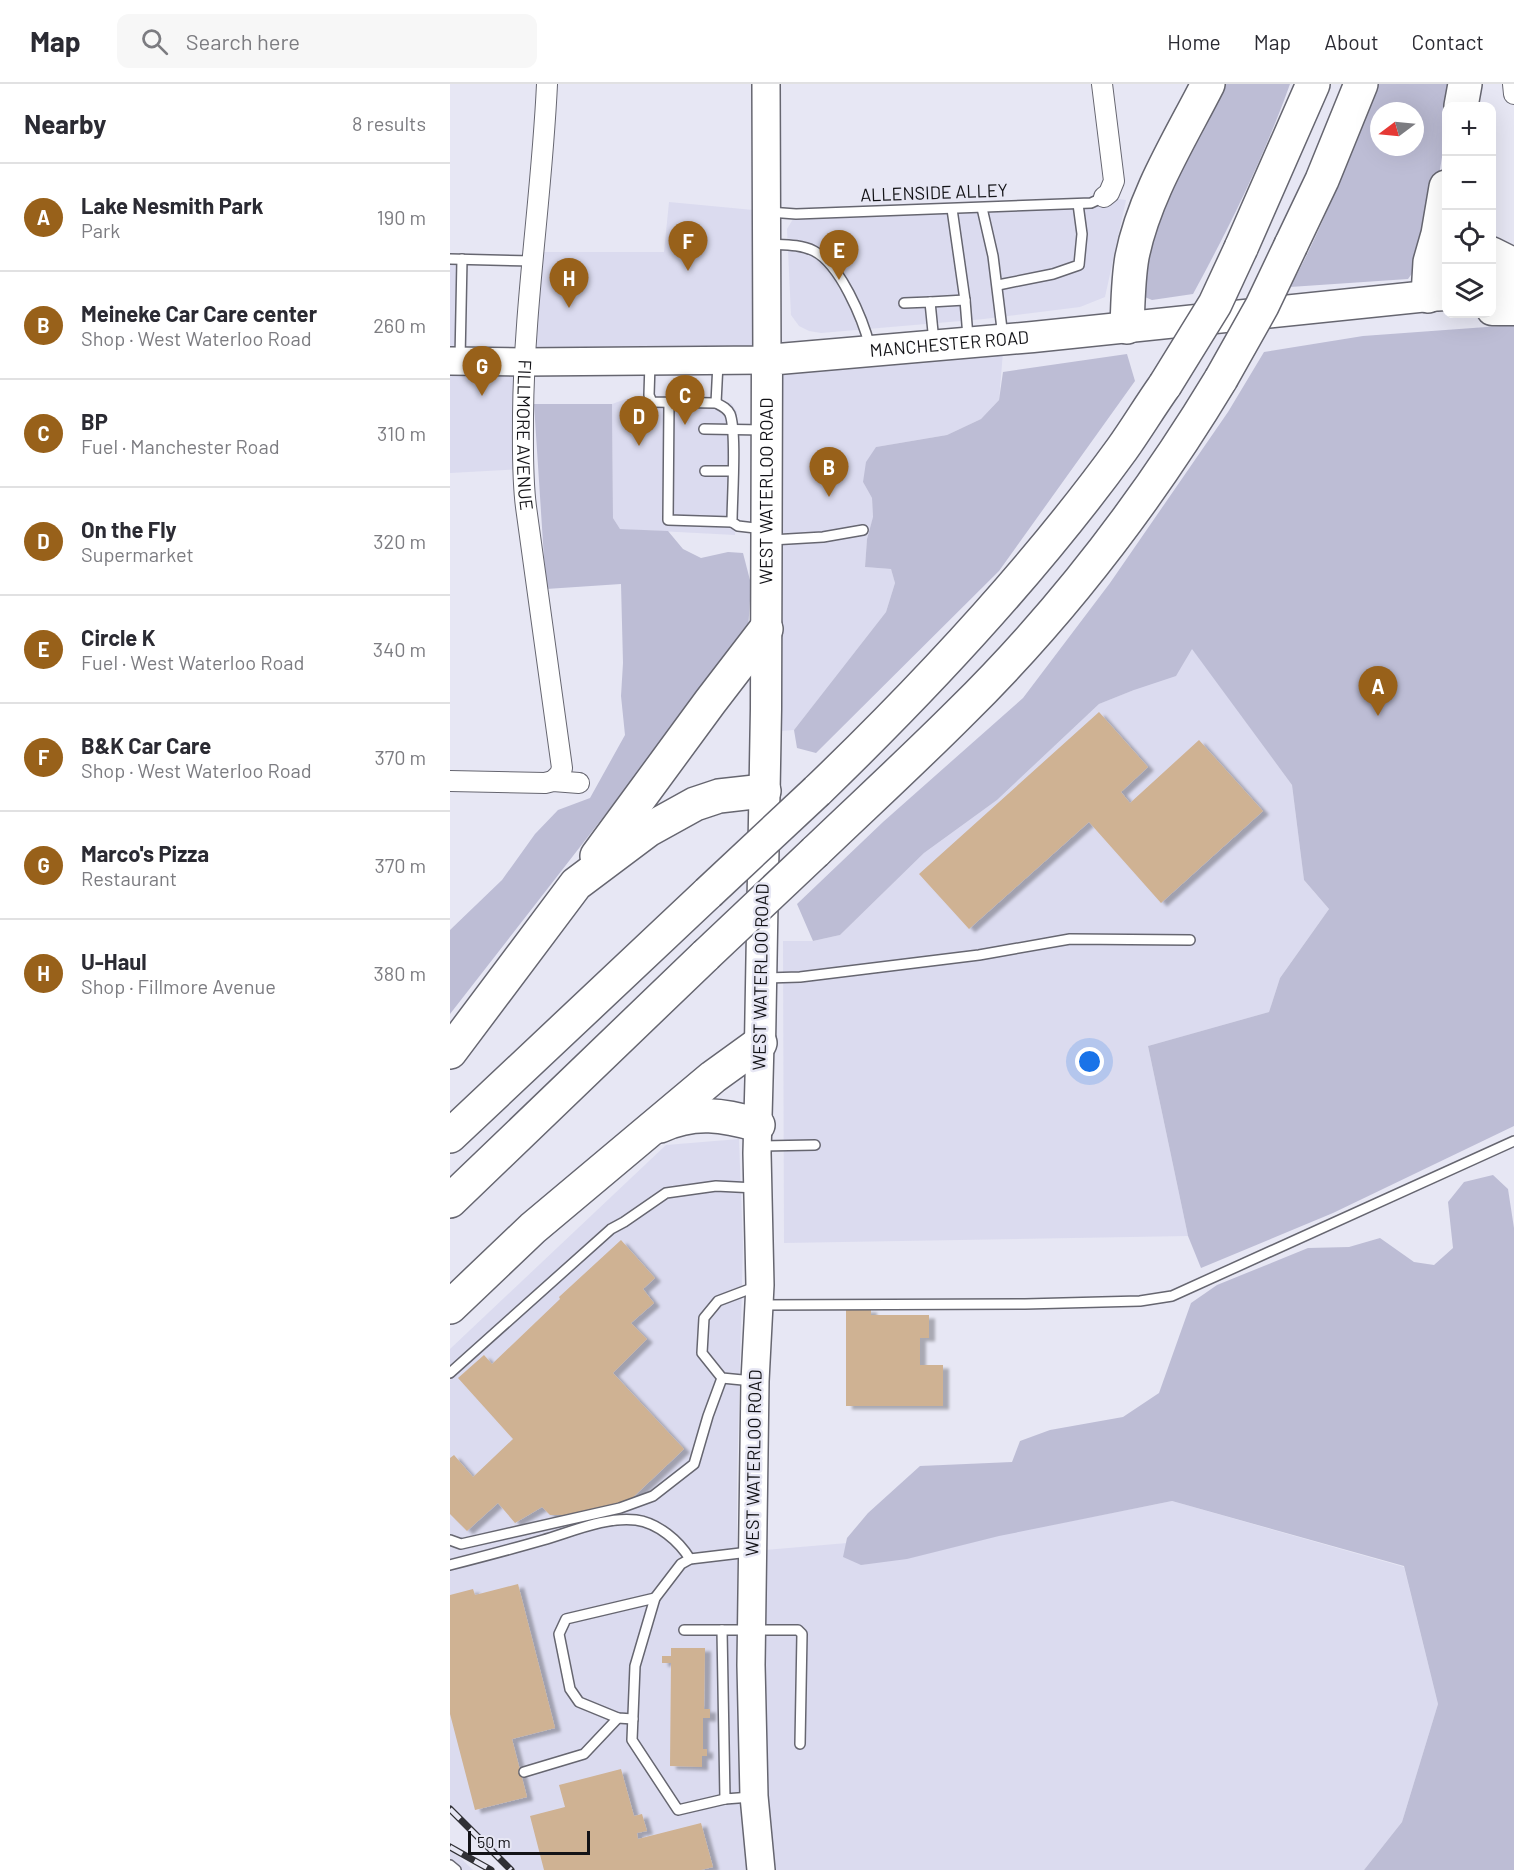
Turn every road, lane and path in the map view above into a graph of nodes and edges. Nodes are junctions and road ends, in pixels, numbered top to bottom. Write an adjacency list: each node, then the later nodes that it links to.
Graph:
1 (547, 84): 21 (street, FILLMORE AVENUE)
2 (766, 84): 16 (main road, WEST WATERLOO ROAD)
3 (1102, 84): 11 (street)
4 (1208, 84): 32 (highway)
5 (1313, 84): 62 (highway, bridge)
6 (1361, 84): 68 (highway, bridge)
7 (1465, 84): 10 (highway)
8 (1513, 84): 9 (street)
9 (1514, 94)
10 (1462, 102)
11 (1104, 197): 12 (lane, ALLENSIDE ALLEY)
12 (1078, 204): 13 (lane, ALLENSIDE ALLEY); 25 (lane)
13 (982, 208): 14 (lane, ALLENSIDE ALLEY); 25 (lane)
14 (952, 209): 16 (lane, ALLENSIDE ALLEY); 27 (lane)
15 (1442, 210): 26 (highway)
16 (765, 211): 17 (main road, WEST WATERLOO ROAD)
17 (766, 244): 36 (lane); 37 (main road, WEST WATERLOO ROAD)
18 (1496, 256): 22 (highway)
19 (450, 259): 20 (lane)
20 (462, 259): 21 (lane); 38 (lane)
21 (533, 261): 41 (street, FILLMORE AVENUE)
22 (1514, 265)
23 (1496, 282): 24 (main road)
24 (1514, 282)
25 (998, 285): 33 (lane)
26 (1437, 296): 32 (main road, MANCHESTER ROAD)
27 (965, 300): 28 (lane); 34 (lane)
28 (930, 302): 29 (lane); 35 (lane)
29 (904, 303)
30 (1496, 310): 31 (main road)
31 (1514, 310)
32 (1127, 327): 33 (main road, MANCHESTER ROAD)
33 (1004, 339): 34 (main road, MANCHESTER ROAD)
34 (968, 343): 35 (main road, MANCHESTER ROAD)
35 (935, 345): 36 (main road, MANCHESTER ROAD)
36 (872, 351): 37 (main road, MANCHESTER ROAD)
37 (767, 360): 40 (main road, MANCHESTER ROAD); 46 (main road, WEST WATERLOO ROAD)
38 (455, 361): 41 (main road, MANCHESTER ROAD)
39 (650, 361): 40 (main road, MANCHESTER ROAD); 41 (main road, MANCHESTER ROAD); 42 (lane)
40 (718, 361): 43 (lane)
41 (523, 362): 54 (street, FILLMORE AVENUE)
42 (669, 403): 43 (lane); 49 (lane)
43 (716, 403): 44 (lane)
44 (732, 428): 45 (lane); 46 (lane); 48 (lane)
45 (704, 429)
46 (766, 430): 51 (main road, WEST WATERLOO ROAD)
47 (705, 471): 48 (lane)
48 (732, 471): 49 (lane)
49 (732, 522): 51 (lane)
50 (864, 530): 51 (lane)
51 (766, 534): 52 (main road, WEST WATERLOO ROAD)
52 (766, 629): 56 (main road, WEST WATERLOO ROAD); 57 (highway)
53 (450, 781): 54 (street)
54 (553, 781): 55 (street)
55 (579, 783)
56 (764, 791): 57 (highway); 59 (main road, WEST WATERLOO ROAD)
57 (576, 884): 61 (highway)
58 (1190, 940): 59 (lane)
59 (761, 978): 60 (main road, WEST WATERLOO ROAD)
60 (760, 1043): 63 (main road, WEST WATERLOO ROAD); 64 (highway)
61 (450, 1052)
62 (450, 1136)
63 (757, 1136): 64 (highway); 66 (lane); 67 (main road, WEST WATERLOO ROAD)
64 (641, 1138): 70 (highway)
65 (1514, 1141): 69 (lane)
66 (815, 1145)
67 (758, 1188): 69 (main road, WEST WATERLOO ROAD); 71 (lane)
68 (450, 1201)
69 (759, 1295): 72 (lane); 73 (main road, WEST WATERLOO ROAD)
70 (450, 1307)
71 (450, 1373)
72 (722, 1378): 73 (lane); 74 (lane)
73 (755, 1381): 75 (main road, WEST WATERLOO ROAD)
74 (450, 1540)
75 (752, 1551): 76 (lane); 79 (main road, WEST WATERLOO ROAD)
76 (690, 1559): 77 (lane); 78 (lane)
77 (450, 1565)
78 (655, 1598): 83 (lane); 84 (lane)
79 (751, 1629): 81 (lane); 82 (main road, WEST WATERLOO ROAD); 85 (lane)
80 (684, 1630): 81 (lane)
81 (722, 1630): 82 (lane)
82 (737, 1715): 87 (main road, WEST WATERLOO ROAD); 88 (lane)
83 (618, 1718): 84 (lane); 86 (lane)
84 (633, 1719): 88 (lane)
85 (800, 1744)
86 (524, 1772)
87 (754, 1796): 88 (lane); 89 (main road, WEST WATERLOO ROAD)
88 (724, 1799)
89 (761, 1870)

